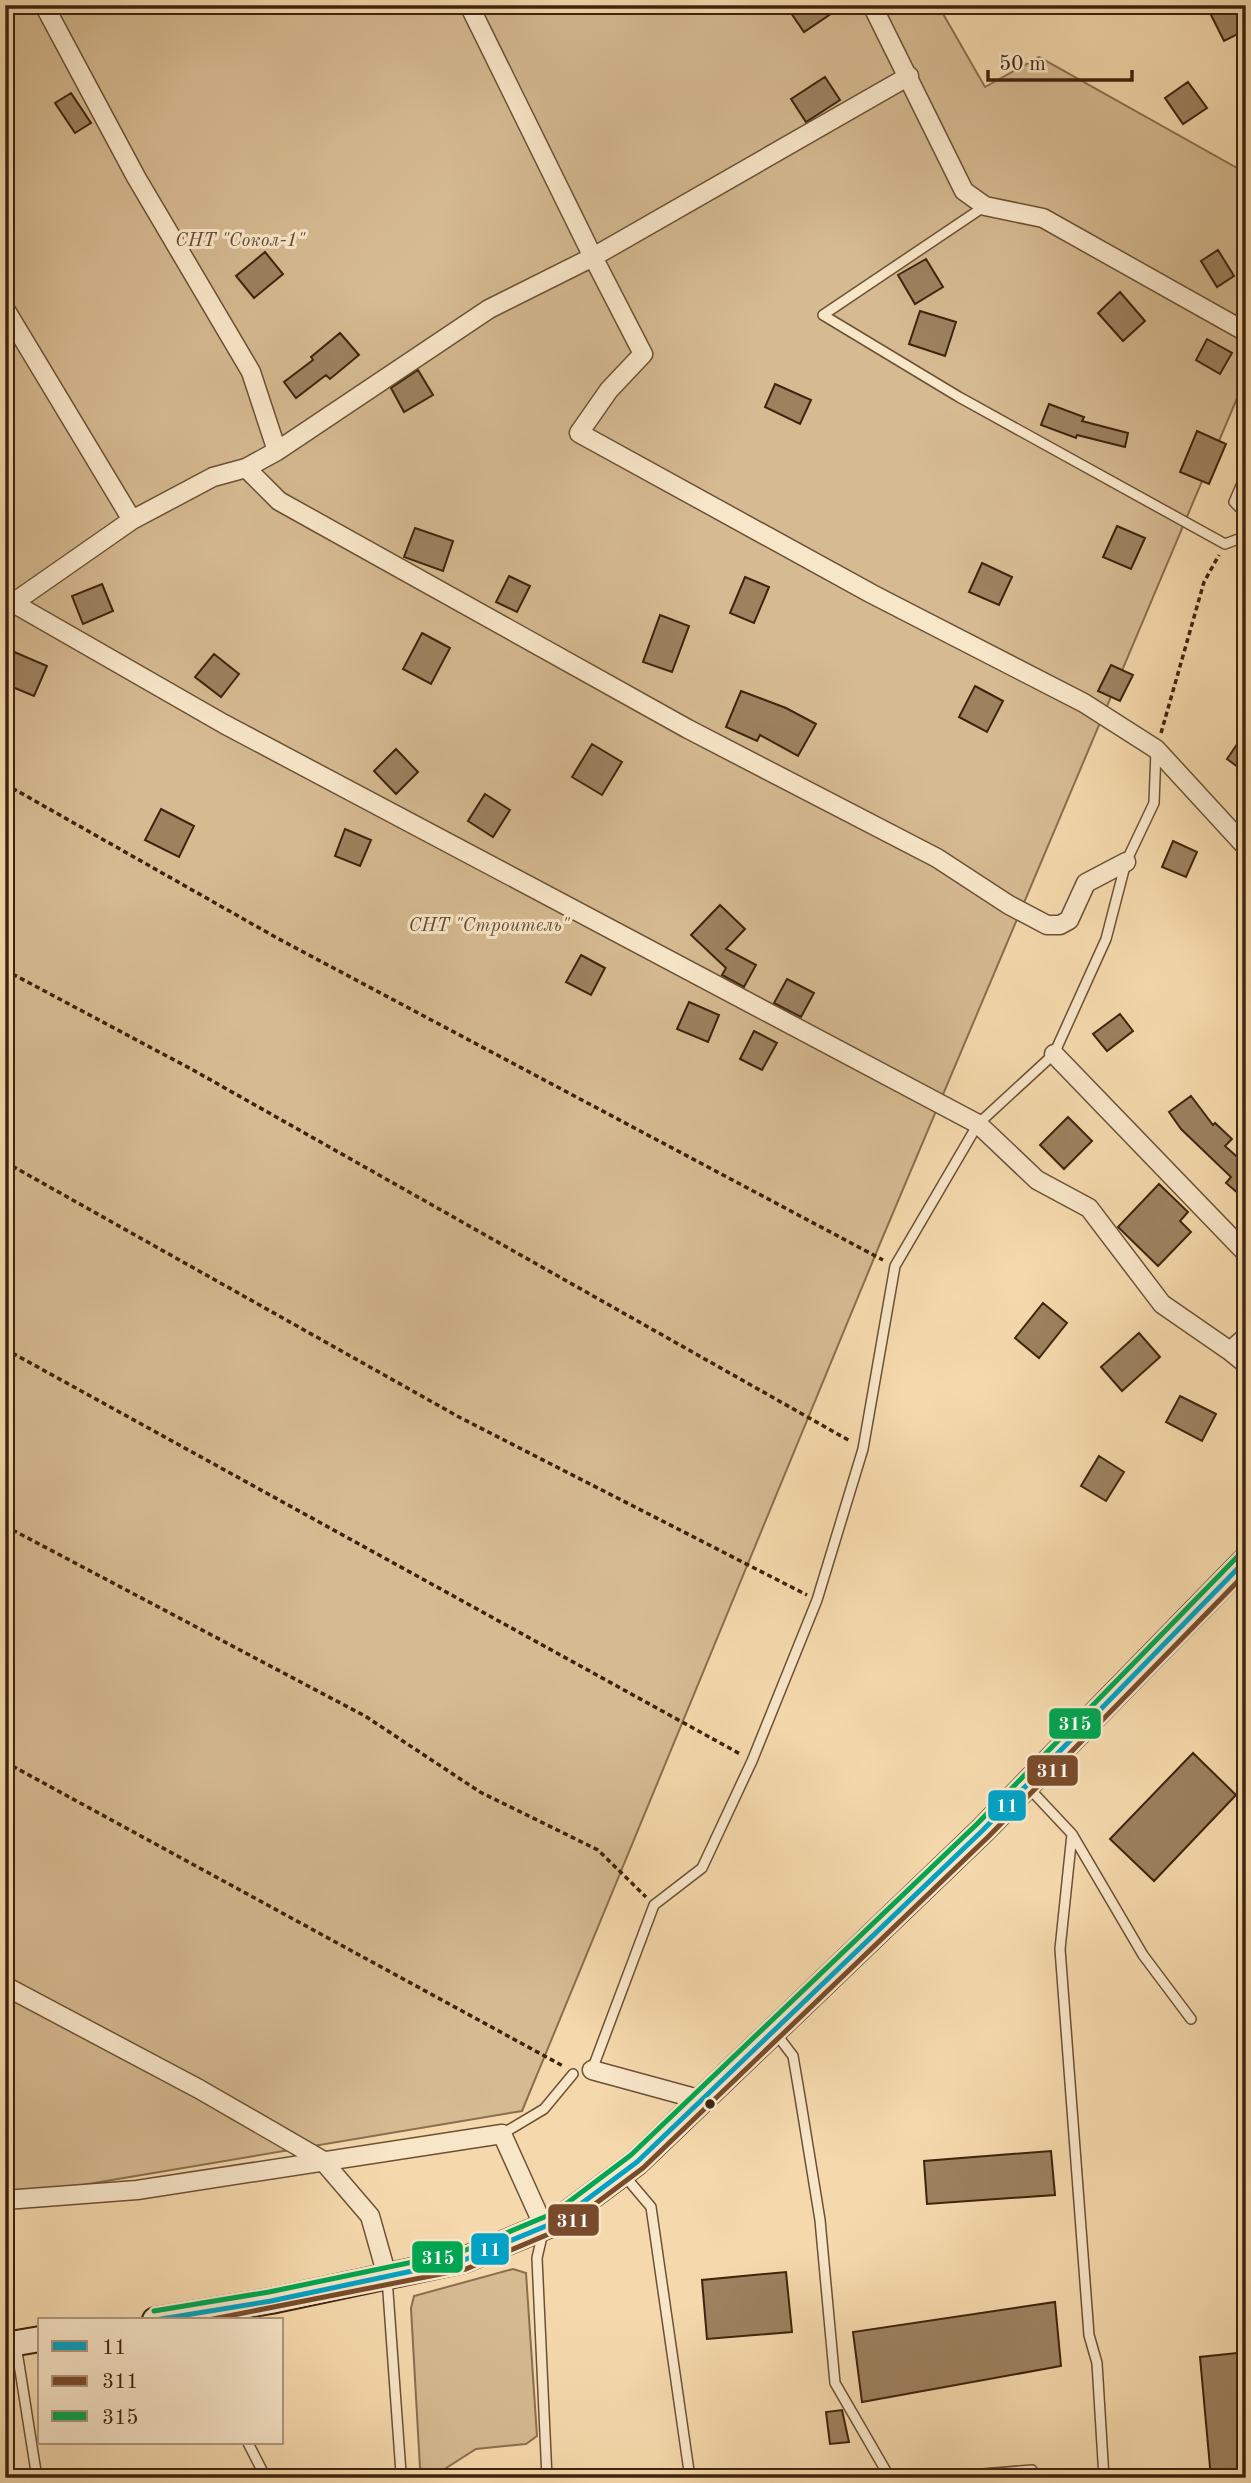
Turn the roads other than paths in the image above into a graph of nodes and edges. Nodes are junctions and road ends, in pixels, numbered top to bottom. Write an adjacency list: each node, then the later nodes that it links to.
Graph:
1 (44, 5): 9 (street)
2 (469, 5): 6 (street)
3 (872, 5): 4 (street)
4 (909, 76): 5 (street); 6 (street)
5 (985, 206): 8 (street); 14 (lane)
6 (593, 257): 9 (street); 16 (street)
7 (5, 309): 13 (street)
8 (1246, 332)
9 (277, 451): 10 (street)
10 (246, 468): 13 (street); 18 (street)
11 (1246, 474): 12 (lane)
12 (1246, 514)
13 (132, 520): 15 (street)
14 (1246, 536)
15 (8, 597): 20 (street)
16 (1156, 749): 17 (street); 18 (lane)
17 (1246, 847)
18 (1126, 862): 19 (lane)
19 (1054, 1054): 20 (lane); 21 (street)
20 (978, 1124): 23 (street); 31 (lane)
21 (1246, 1253)
22 (1246, 1337): 23 (street)
23 (1230, 1350): 24 (street)
24 (1246, 1364)
25 (1246, 1560): 26 (street)
26 (1027, 1786): 27 (lane); 30 (street)
27 (1072, 1834): 29 (lane); 51 (lane)
28 (5, 1986): 35 (street)
29 (1191, 2019)
30 (774, 2031): 33 (street); 49 (lane)
31 (592, 2070): 33 (street)
32 (573, 2074): 34 (lane)
33 (702, 2100): 36 (street)
34 (502, 2134): 35 (street); 38 (street)
35 (322, 2160): 37 (street); 39 (street)
36 (622, 2174): 38 (street); 48 (lane)
37 (5, 2200)
38 (544, 2227): 39 (street); 47 (lane)
39 (387, 2276): 40 (street); 46 (lane)
40 (183, 2318)
41 (21, 2342): 44 (lane)
42 (249, 2444): 45 (lane)
43 (1032, 2470): 50 (lane)
44 (37, 2478)
45 (266, 2478)
46 (398, 2478)
47 (547, 2478)
48 (690, 2478)
49 (890, 2478)
50 (934, 2478)
51 (1104, 2478)

